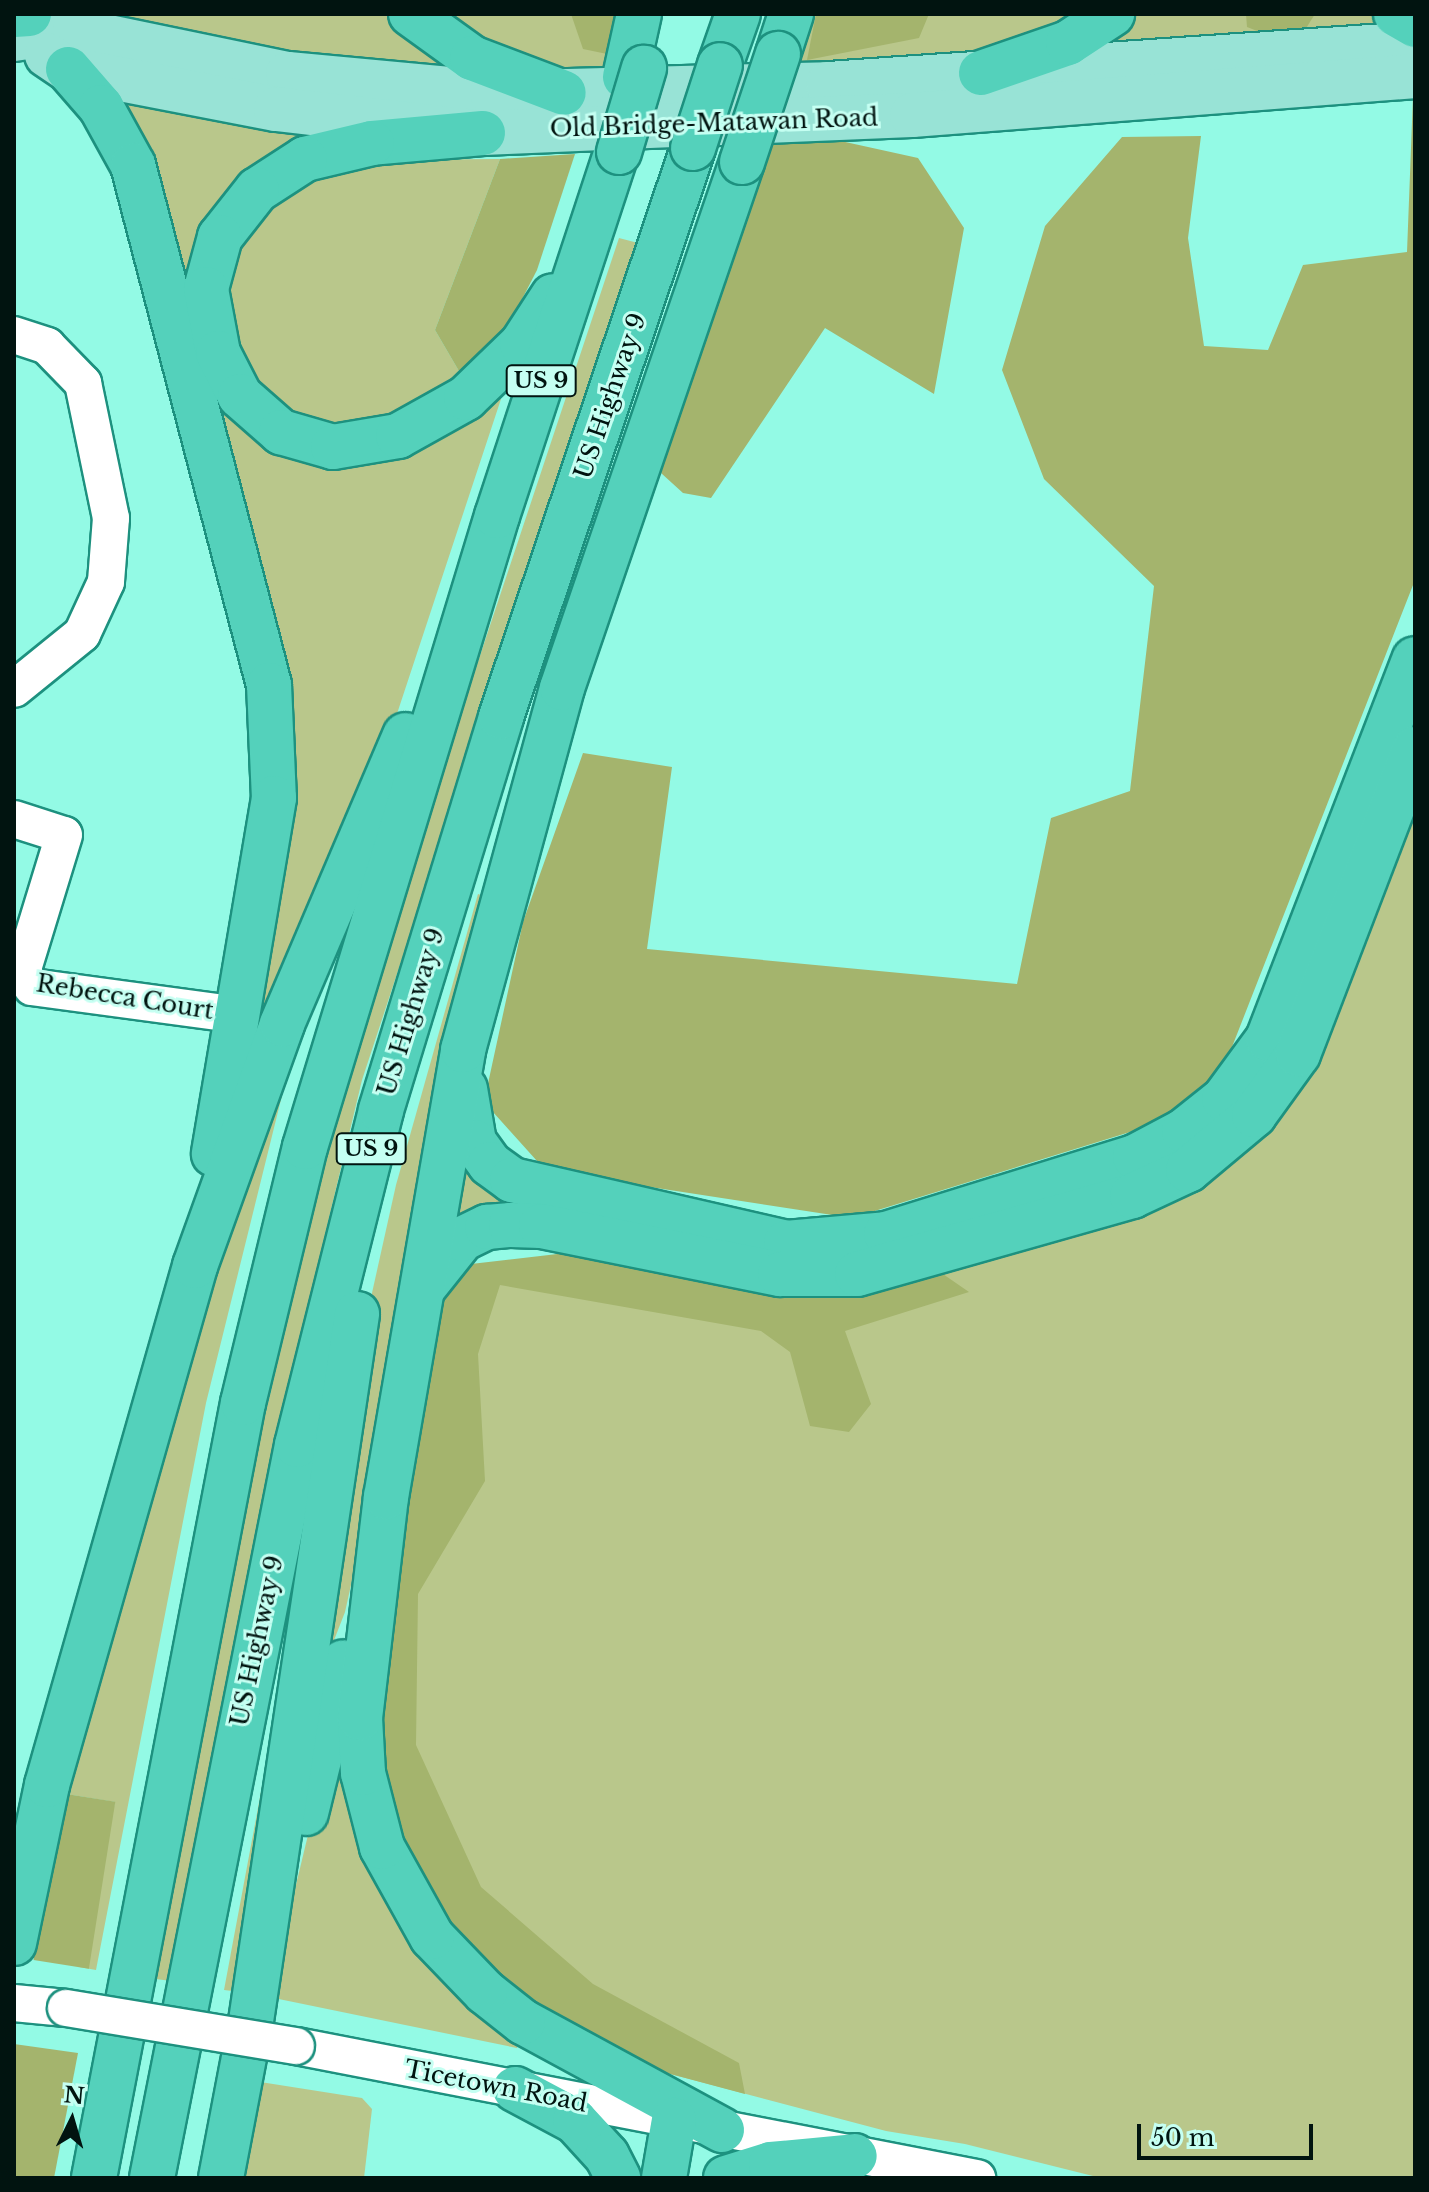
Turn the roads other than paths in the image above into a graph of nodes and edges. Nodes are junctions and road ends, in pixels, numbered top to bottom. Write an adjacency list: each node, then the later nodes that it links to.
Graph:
1 (411, 14): 15 (highway)
2 (639, 14): 12 (highway)
3 (663, 14): 12 (highway, US 9)
4 (738, 14): 26 (highway, US Highway 9 / US 9, bridge)
5 (1112, 14): 13 (highway)
6 (1396, 14): 7 (highway)
7 (1415, 25)
8 (20, 27): 11 (main road, Old Bridge-Matawan Road); 15 (main road, Old Bridge-Matawan Road)
9 (785, 34): 25 (highway, bridge)
10 (1415, 44): 13 (main road, Old Bridge-Matawan Road)
11 (68, 69): 16 (main road, Old Bridge-Matawan Road); 24 (highway)
12 (634, 69): 17 (highway, US 9, bridge)
13 (981, 73): 15 (main road, Old Bridge-Matawan Road)
14 (1415, 76): 16 (main road, Old Bridge-Matawan Road)
15 (564, 93)
16 (483, 133): 17 (highway)
17 (584, 247): 19 (highway, US 9)
18 (14, 335): 21 (street)
19 (497, 516): 27 (highway); 40 (highway, US 9)
20 (1415, 659): 25 (highway)
21 (14, 689)
22 (1415, 749): 28 (highway)
23 (14, 819): 24 (street, Rebecca Court)
24 (238, 1015): 27 (highway)
25 (463, 1050): 28 (highway)
26 (381, 1110): 34 (highway); 41 (highway, US Highway 9 / US 9)
27 (195, 1266): 30 (highway)
28 (420, 1294): 29 (highway)
29 (386, 1497): 34 (highway); 37 (highway)
30 (47, 1785): 31 (highway); 32 (highway)
31 (14, 1858)
32 (14, 1943)
33 (14, 2003): 35 (street, Ticetown Road, bridge)
34 (251, 2021): 42 (highway)
35 (515, 2089): 36 (street, Ticetown Road); 43 (highway)
36 (674, 2120): 37 (street, Ticetown Road); 44 (highway)
37 (722, 2130): 38 (street, Ticetown Road)
38 (855, 2156): 39 (street, Ticetown Road); 45 (highway)
39 (955, 2176)
40 (94, 2178)
41 (152, 2178)
42 (221, 2178)
43 (618, 2178)
44 (664, 2178)
45 (726, 2178)

